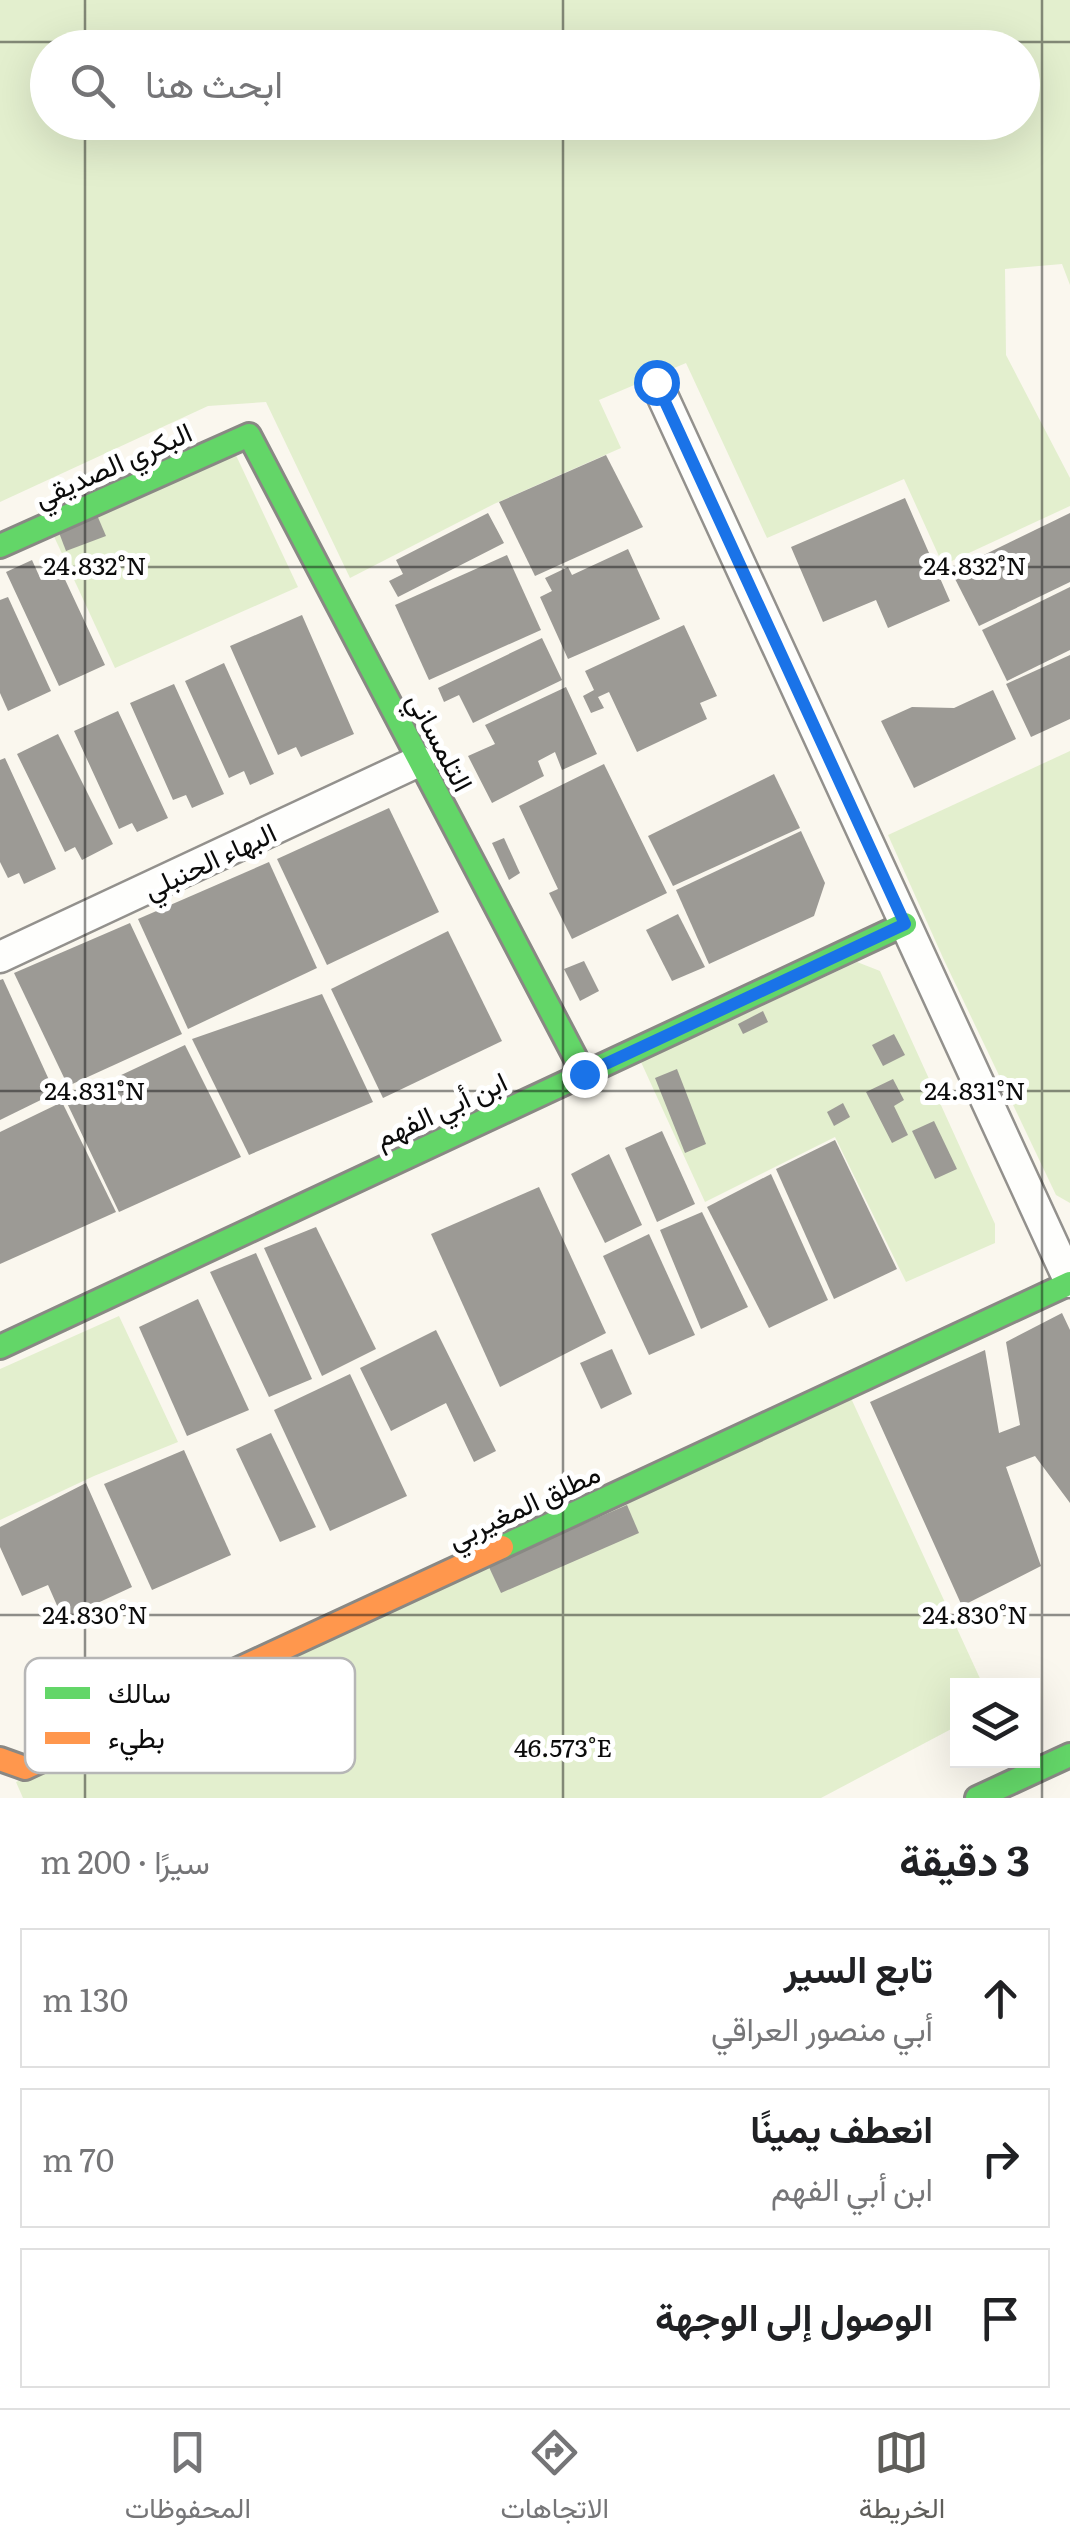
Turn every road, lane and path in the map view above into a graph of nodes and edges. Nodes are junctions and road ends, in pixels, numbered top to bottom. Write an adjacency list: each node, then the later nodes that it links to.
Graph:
1 (656, 382): 5 (street)
2 (249, 434): 3 (street, البكري الصديقي); 4 (street, التلمساني)
3 (0, 546)
4 (419, 760): 6 (street, البهاء الحنبلي); 7 (street, التلمساني)
5 (905, 924): 7 (street, ابن أبي الفهم); 8 (street)
6 (0, 957)
7 (584, 1074): 9 (street, ابن أبي الفهم)
8 (1070, 1282): 10 (street, مطلق المغيربي)
9 (0, 1347)
10 (262, 1658)
11 (1070, 1755): 14 (street)
12 (0, 1759): 13 (street, مطلق المغيربي)
13 (25, 1768)
14 (976, 1798)

